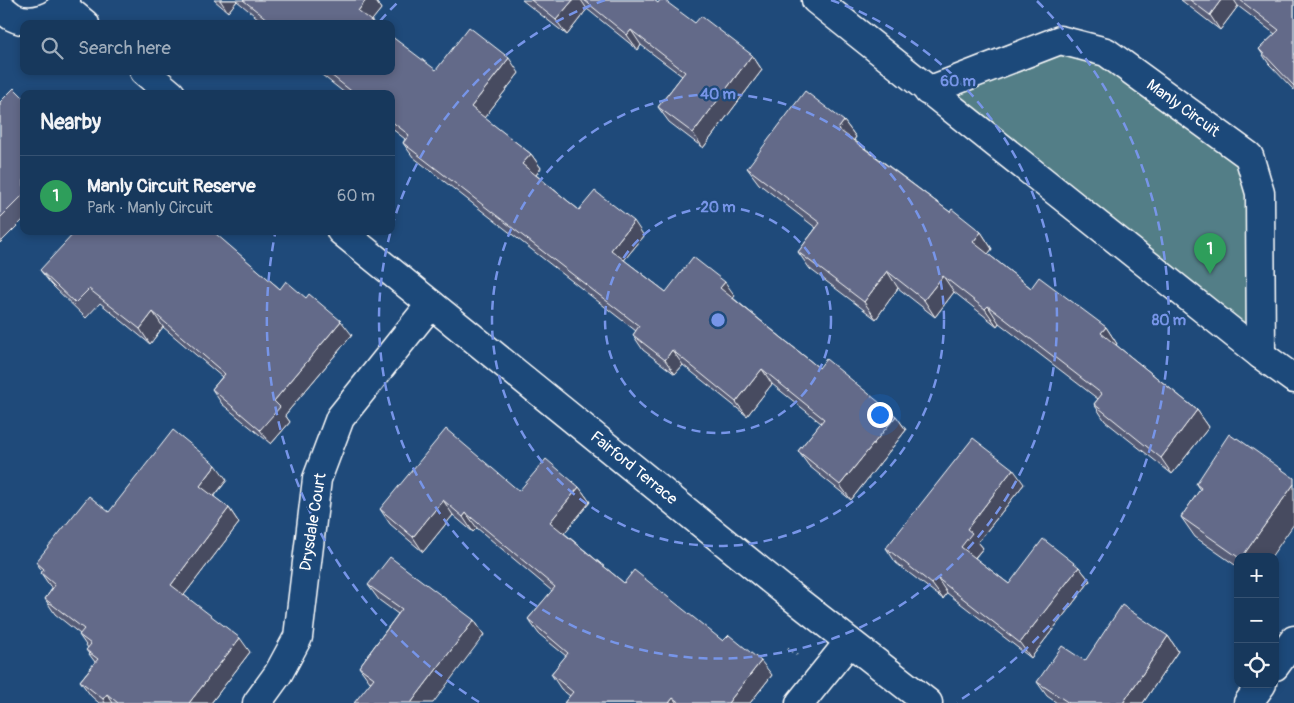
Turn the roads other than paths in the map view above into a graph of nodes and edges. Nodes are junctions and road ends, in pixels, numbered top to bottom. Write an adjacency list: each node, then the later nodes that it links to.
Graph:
1 (816, 0): 9 (street)
2 (65, 3): 5 (street); 6 (street)
3 (0, 7): 4 (street)
4 (24, 20)
5 (34, 20)
6 (81, 20)
7 (149, 75): 8 (street)
8 (167, 90)
9 (928, 91): 12 (street); 12 (street, Manly Circuit)
10 (346, 235): 11 (street, Fairford Terrace)
11 (431, 304): 15 (street, Fairford Terrace); 18 (street, Drysdale Court)
12 (1261, 356): 13 (street)
13 (1294, 379)
14 (1294, 640): 16 (street)
15 (849, 642): 19 (street); 20 (street, Fairford Terrace)
16 (1279, 661)
17 (1259, 688): 21 (street)
18 (257, 703)
19 (800, 703)
20 (928, 703)
21 (1248, 703)

